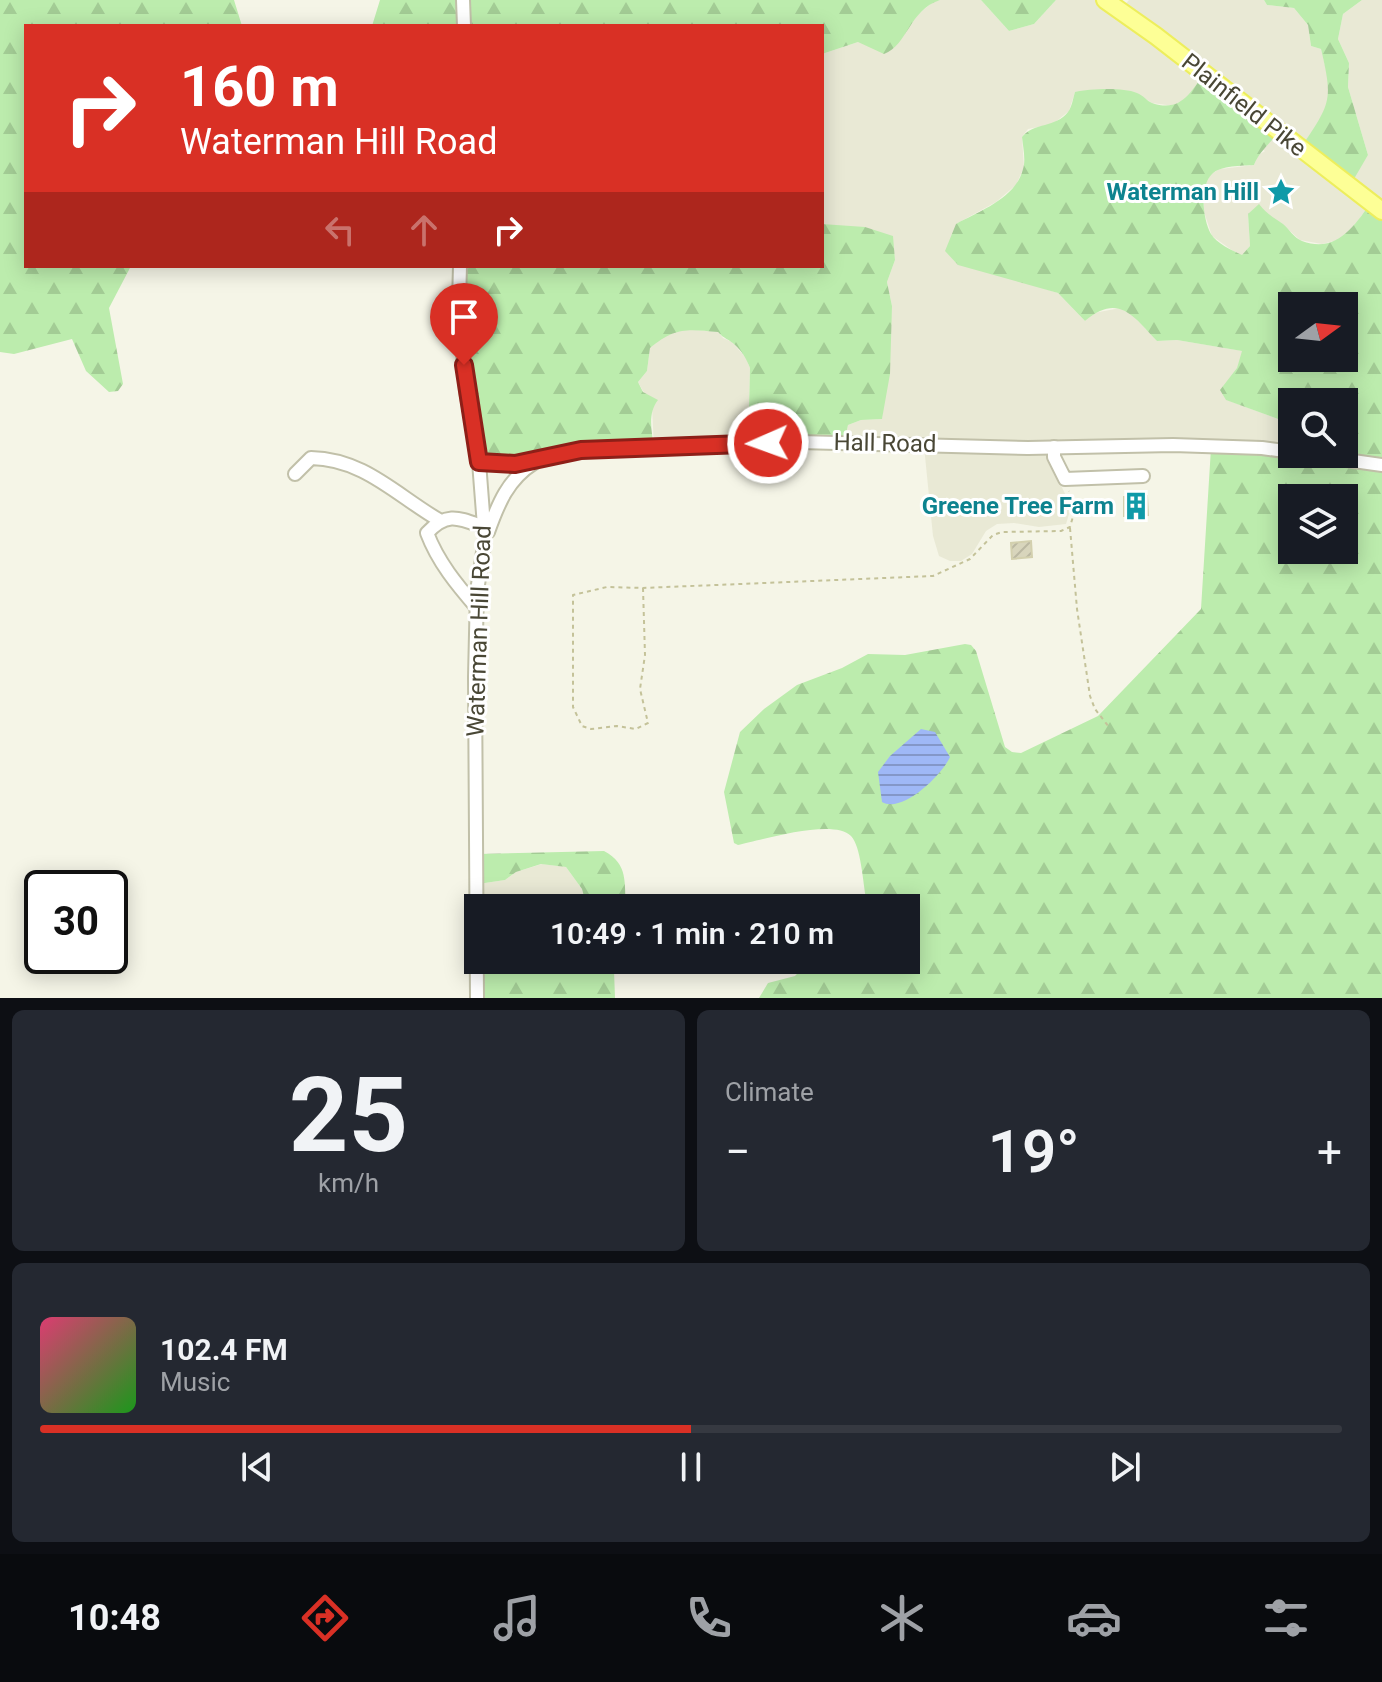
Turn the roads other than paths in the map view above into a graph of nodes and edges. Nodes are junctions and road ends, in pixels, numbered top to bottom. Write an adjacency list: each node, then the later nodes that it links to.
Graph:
1 (463, 0): 3 (street)
2 (1105, 0): 4 (main road, Plainfield Pike)
3 (464, 24)
4 (1382, 211)
5 (460, 268): 9 (street, Waterman Hill Road)
6 (1054, 447): 7 (street, Hall Road); 8 (street, Hall Road); 13 (street)
7 (1278, 450)
8 (537, 461): 9 (street, Hall Road); 15 (street)
9 (479, 462): 15 (street, Waterman Hill Road)
10 (1358, 462): 11 (street)
11 (1382, 465)
12 (295, 474): 14 (street)
13 (1143, 476)
14 (439, 520): 15 (street); 16 (street)
15 (485, 533): 16 (street, Waterman Hill Road)
16 (477, 608): 17 (street, Waterman Hill Road)
17 (477, 998)

